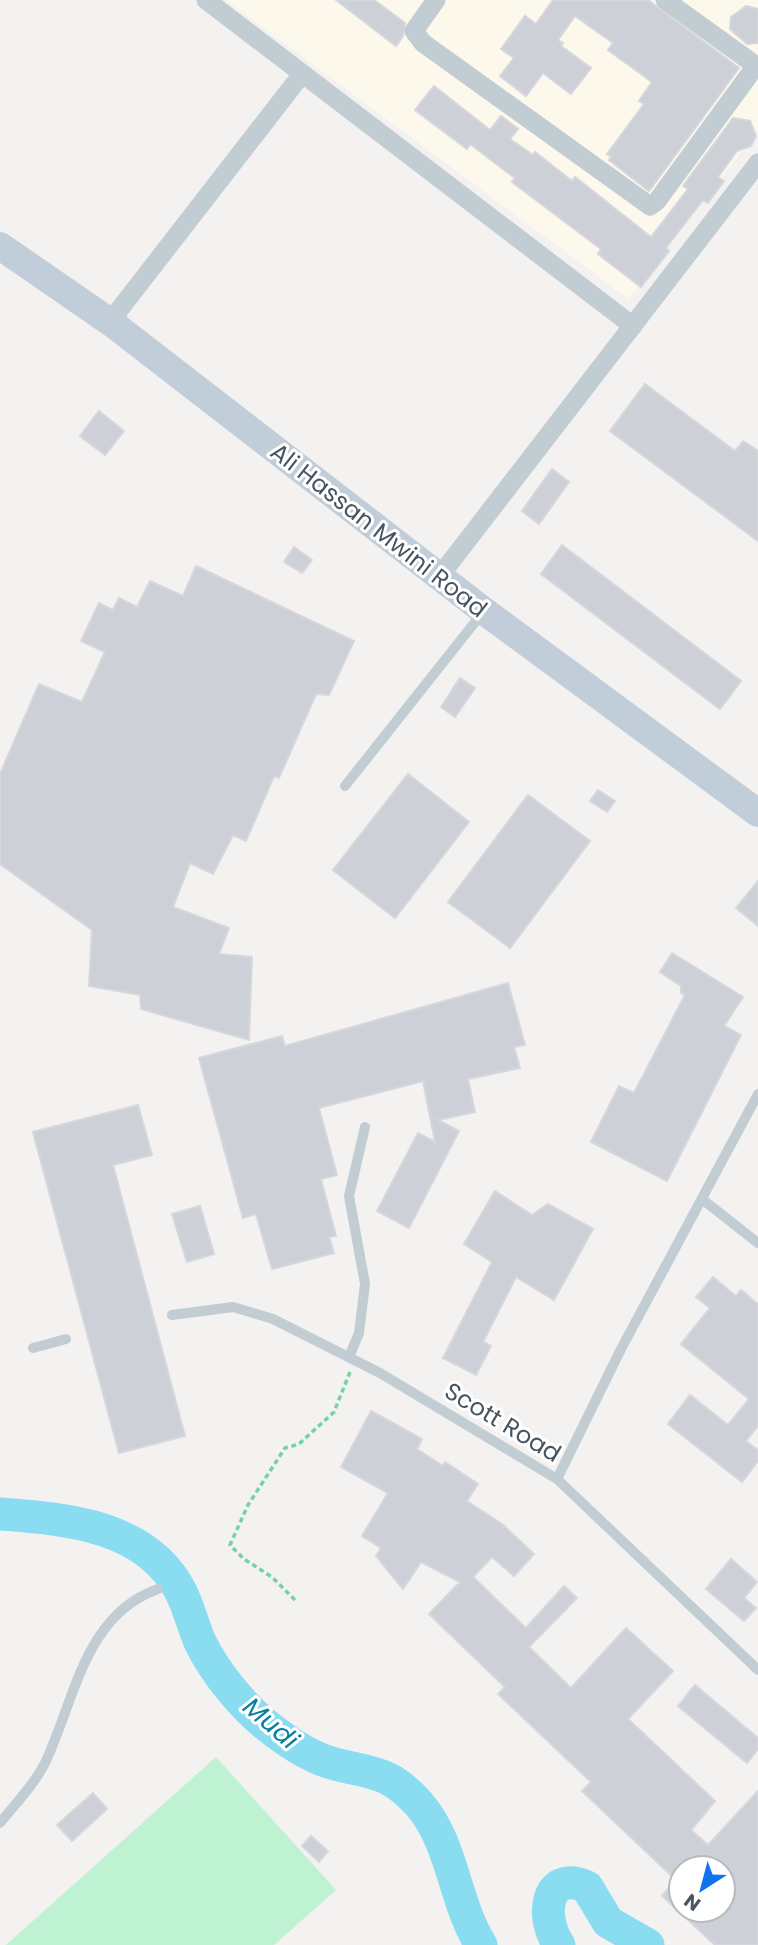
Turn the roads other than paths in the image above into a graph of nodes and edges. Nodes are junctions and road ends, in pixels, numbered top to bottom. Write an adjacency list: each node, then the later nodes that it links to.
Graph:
1 (206, 0): 4 (street)
2 (664, 0): 3 (street)
3 (430, 2)
4 (302, 74): 7 (street); 8 (street)
5 (758, 163): 8 (street)
6 (0, 246): 7 (main road, Ali Hassan Mwini Road)
7 (113, 324): 9 (main road, Ali Hassan Mwini Road)
8 (633, 326): 9 (street)
9 (439, 577): 10 (main road, Ali Hassan Mwini Road)
10 (484, 611): 11 (lane); 12 (main road, Ali Hassan Mwini Road)
11 (345, 786)
12 (758, 813)
13 (758, 1094): 15 (lane)
14 (365, 1127): 20 (lane)
15 (702, 1199): 16 (lane); 21 (lane)
16 (758, 1242)
17 (172, 1315): 20 (lane, Scott Road)
18 (65, 1339): 19 (lane)
19 (33, 1348)
20 (352, 1358): 21 (lane, Scott Road)
21 (557, 1479): 23 (lane, Scott Road)
22 (158, 1589): 24 (lane)
23 (758, 1671)
24 (0, 1823)

